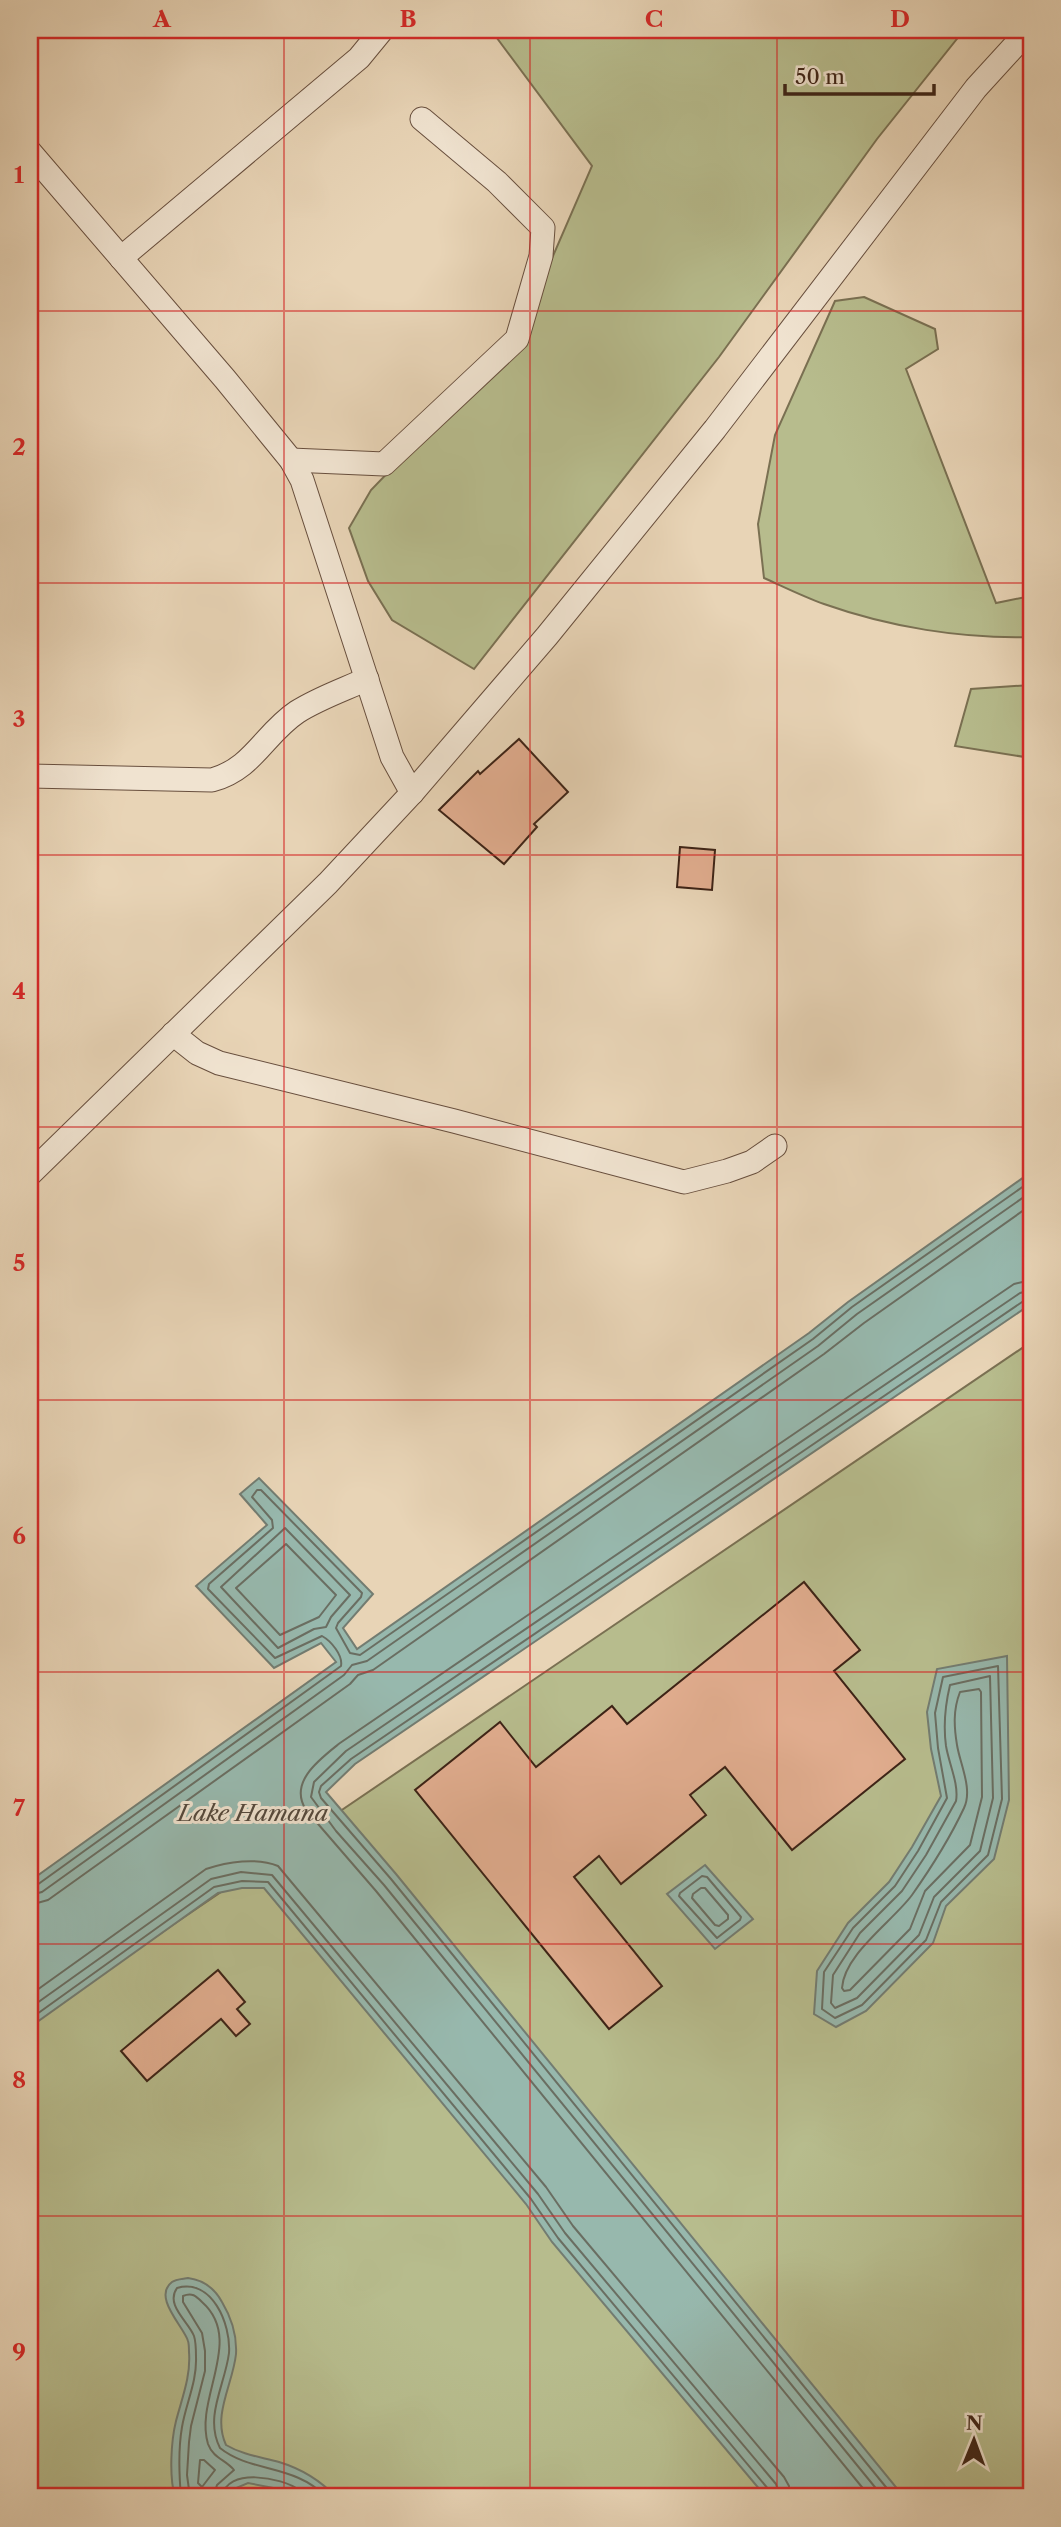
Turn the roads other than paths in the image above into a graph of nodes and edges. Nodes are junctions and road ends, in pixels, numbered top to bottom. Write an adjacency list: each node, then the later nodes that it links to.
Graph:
1 (382, 30): 5 (street)
2 (1029, 30): 9 (street)
3 (422, 119): 6 (street)
4 (30, 152): 5 (street)
5 (121, 258): 6 (street)
6 (291, 460): 7 (street)
7 (367, 679): 8 (street); 9 (street)
8 (30, 776)
9 (412, 793): 10 (street)
10 (173, 1034): 11 (street); 12 (street)
11 (775, 1146)
12 (30, 1174)

